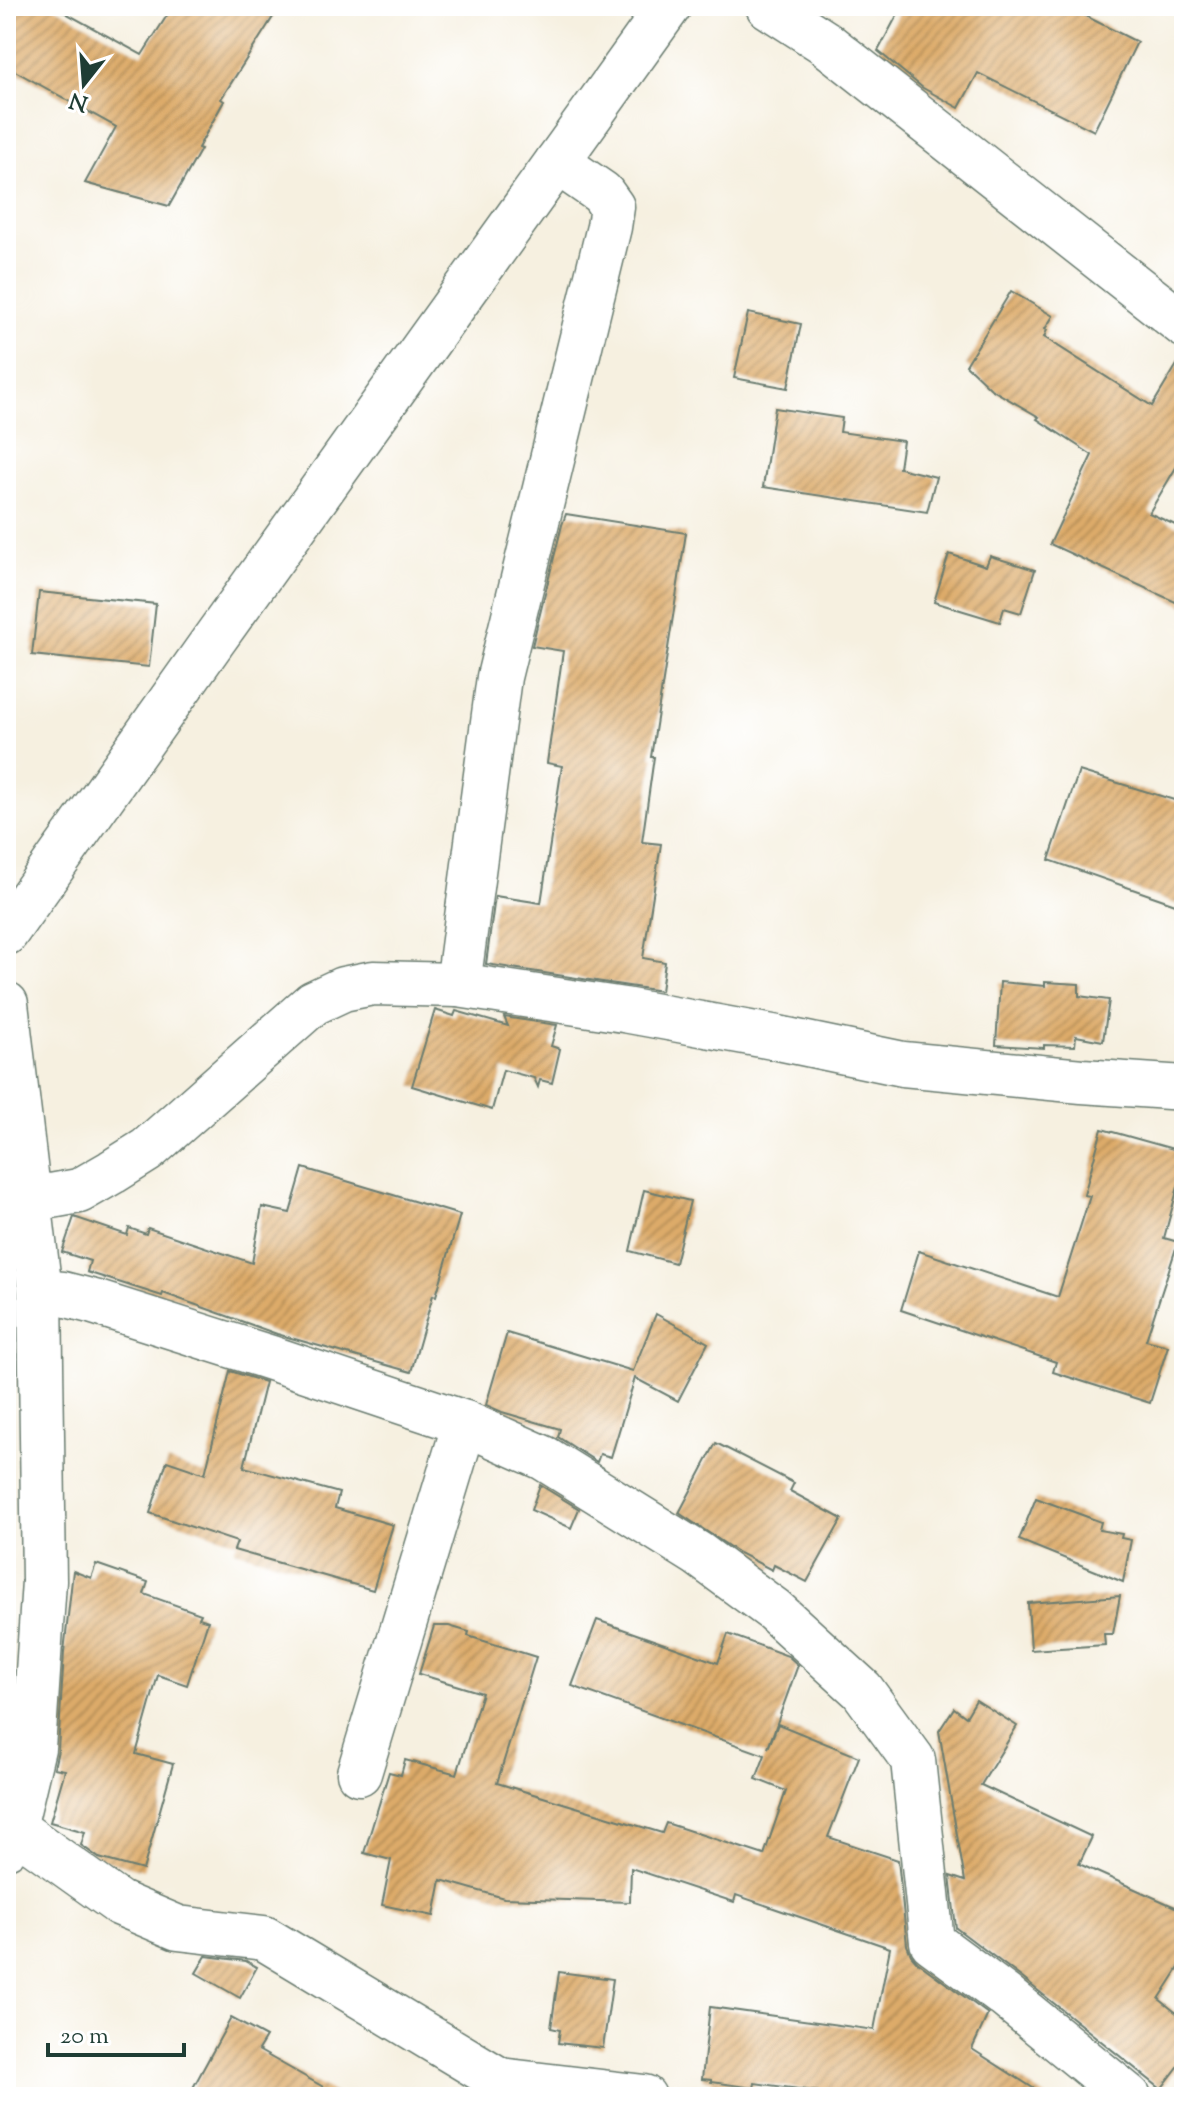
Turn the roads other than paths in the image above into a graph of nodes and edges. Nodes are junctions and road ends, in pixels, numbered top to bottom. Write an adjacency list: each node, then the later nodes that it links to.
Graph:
1 (669, 6): 3 (street)
2 (768, 6): 4 (street)
3 (557, 162): 5 (street); 6 (street)
4 (1184, 325)
5 (6, 933)
6 (458, 985): 8 (street); 9 (street)
7 (6, 1004): 9 (street)
8 (1184, 1088)
9 (17, 1190): 10 (street)
10 (40, 1292): 11 (street); 13 (street)
11 (465, 1423): 12 (street); 15 (street)
12 (359, 1773)
13 (10, 1837): 14 (street)
14 (644, 2097)
15 (1129, 2097)

